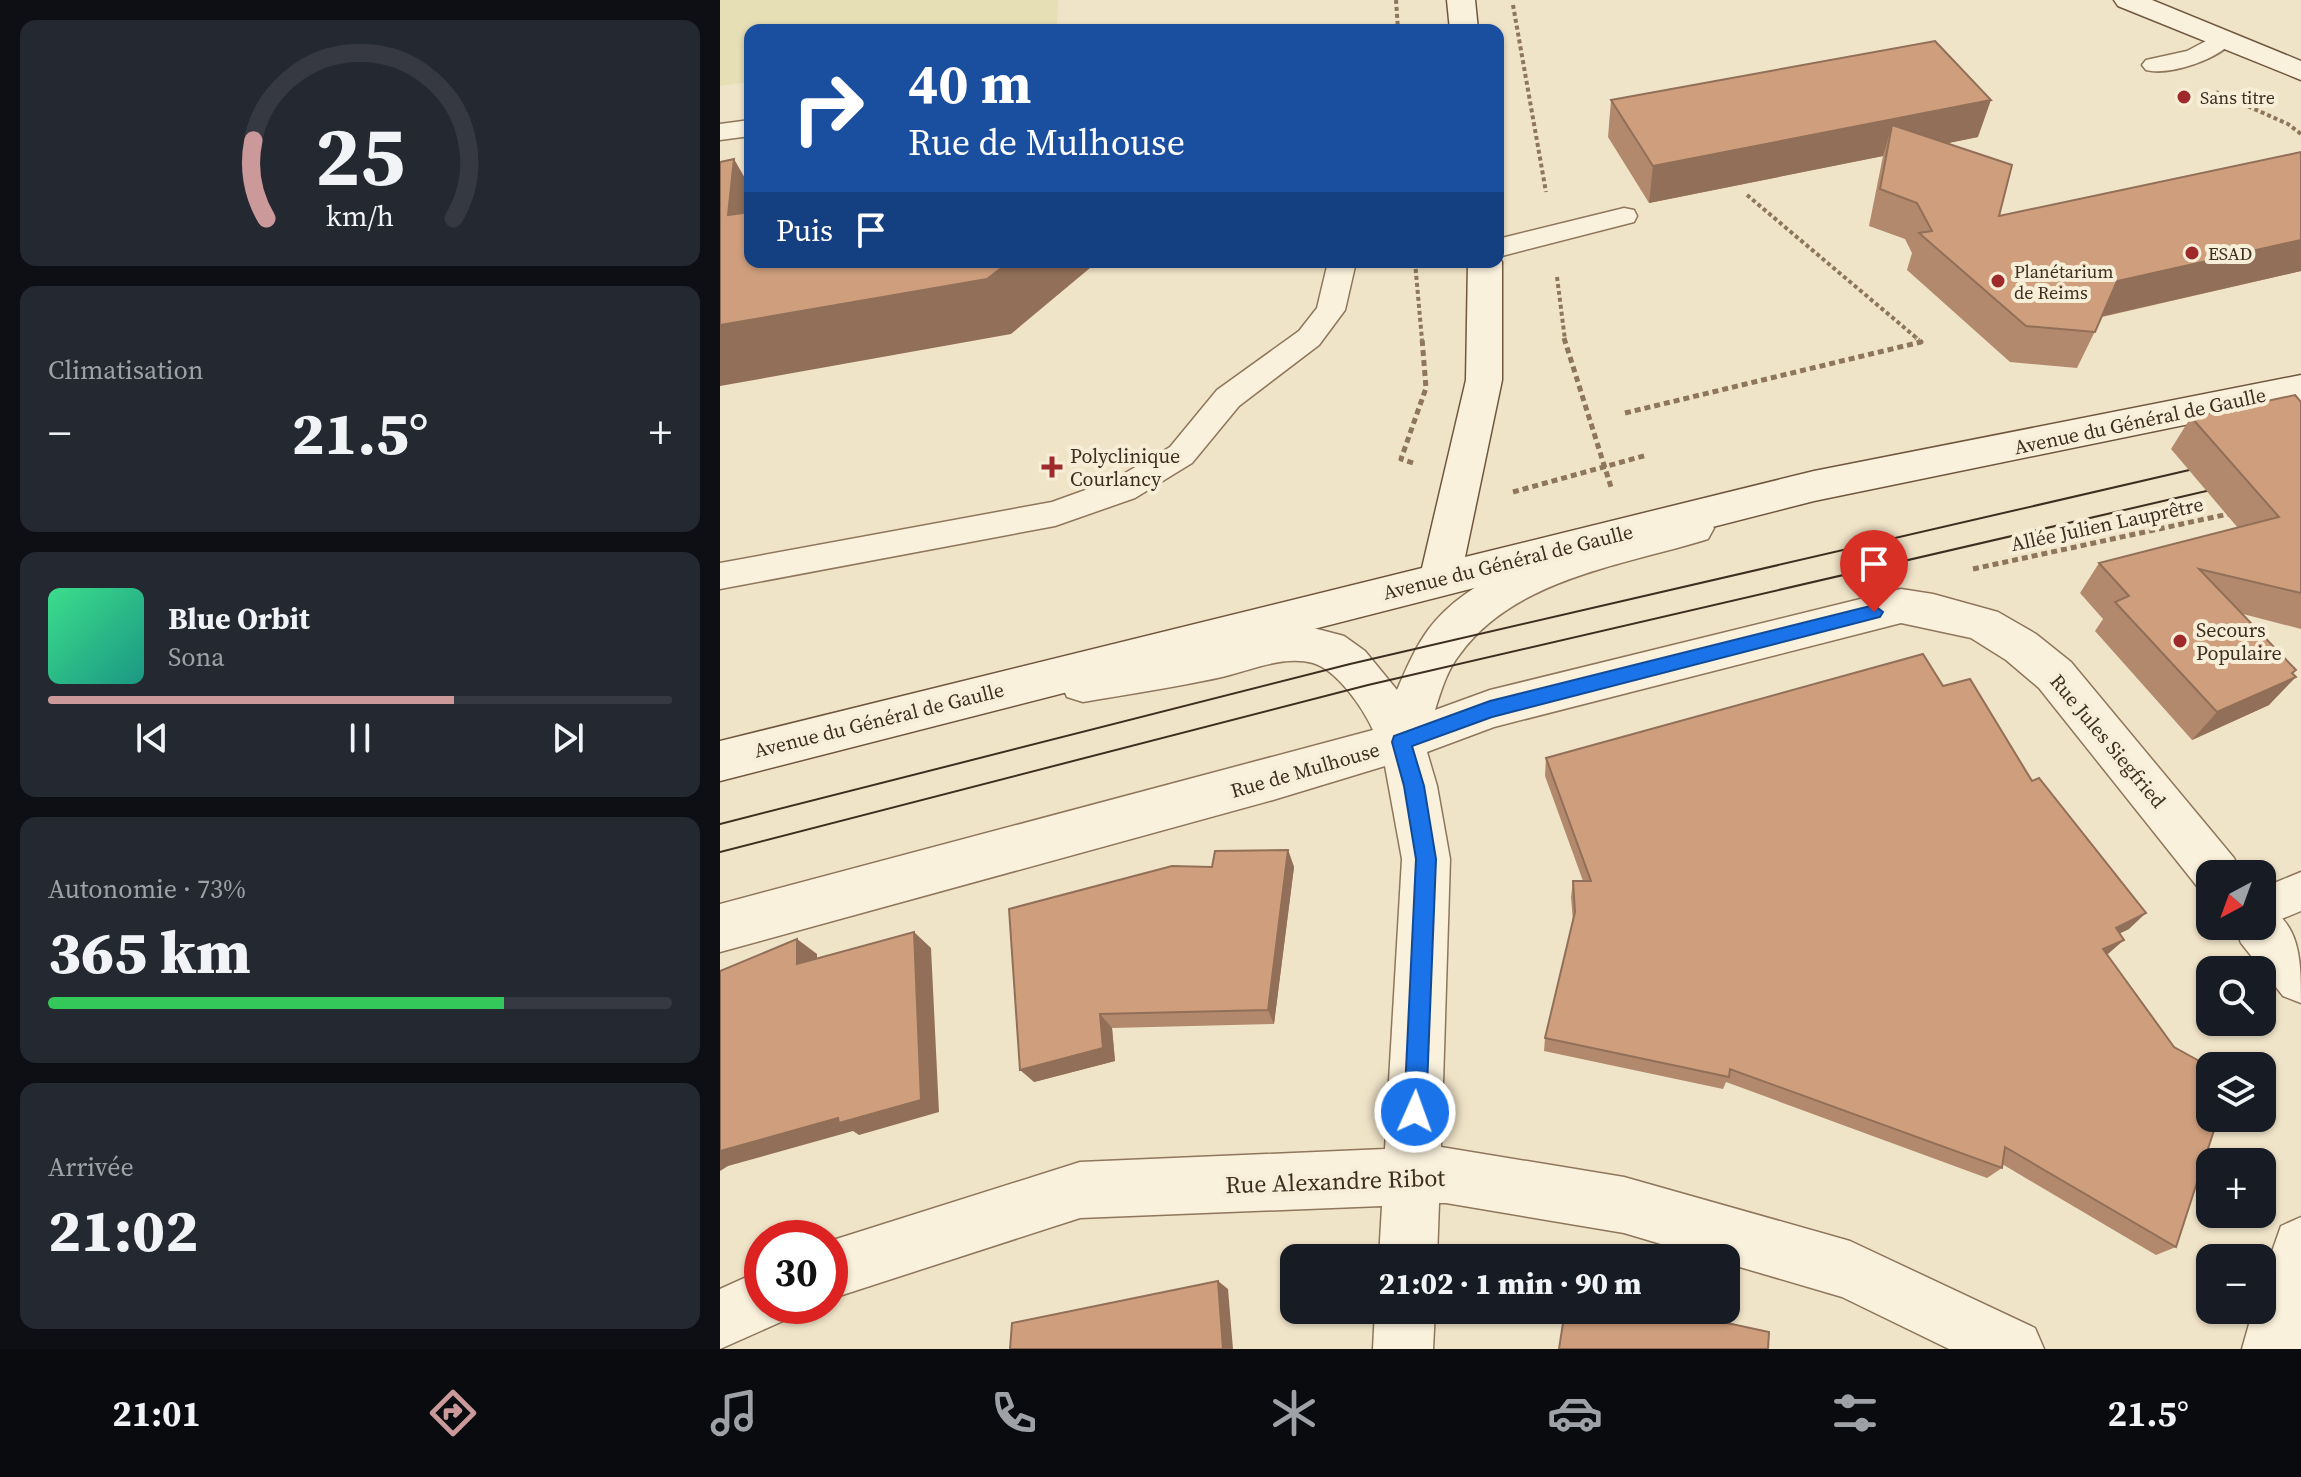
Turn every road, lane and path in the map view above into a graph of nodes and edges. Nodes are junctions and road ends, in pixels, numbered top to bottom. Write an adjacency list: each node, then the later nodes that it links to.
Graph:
1 (1396, 0): 5 (path)
2 (1461, 0): 6 (street)
3 (2128, 0): 7 (street)
4 (2179, 0): 8 (street)
5 (1398, 24)
6 (1463, 24)
7 (2223, 39): 9 (lane); 10 (street)
8 (2301, 49)
9 (2154, 65): 13 (path)
10 (2301, 71)
11 (744, 129): 12 (lane)
12 (720, 132)
13 (2301, 134)
14 (1747, 195): 21 (path)
15 (1624, 216): 16 (lane)
16 (1504, 246)
17 (1341, 268): 27 (lane)
18 (1416, 268): 24 (path)
19 (1485, 268): 24 (street)
20 (2301, 388): 23 (street, Avenue du Général de Gaulle)
21 (1625, 413)
22 (1647, 455): 24 (path)
23 (1814, 486): 28 (street, Avenue du Général de Gaulle); 31 (street)
24 (1461, 492): 28 (street)
25 (2239, 512): 26 (path, Allée Julien Lauprêtre)
26 (1964, 571)
27 (720, 576)
28 (1440, 579): 30 (street, Avenue du Général de Gaulle)
29 (1983, 624): 31 (street, Rue de Mulhouse); 33 (street, Rue Jules Siegfried)
30 (849, 728): 31 (street); 32 (street, Avenue du Général de Gaulle)
31 (1401, 742): 36 (street, Rue de Mulhouse); 39 (street)
32 (720, 761)
33 (2206, 860)
34 (2301, 891): 35 (lane)
35 (2276, 902)
36 (720, 928)
37 (2270, 940): 38 (street)
38 (2301, 978)
39 (1412, 1176): 40 (street); 42 (street, Rue Alexandre Ribot); 47 (street, Rue Alexandre Ribot)
40 (1409, 1244)
41 (2301, 1246): 48 (street)
42 (848, 1264)
43 (744, 1308): 44 (street)
44 (720, 1319)
45 (1404, 1324): 46 (street)
46 (1403, 1349)
47 (2014, 1349)
48 (2272, 1349)

